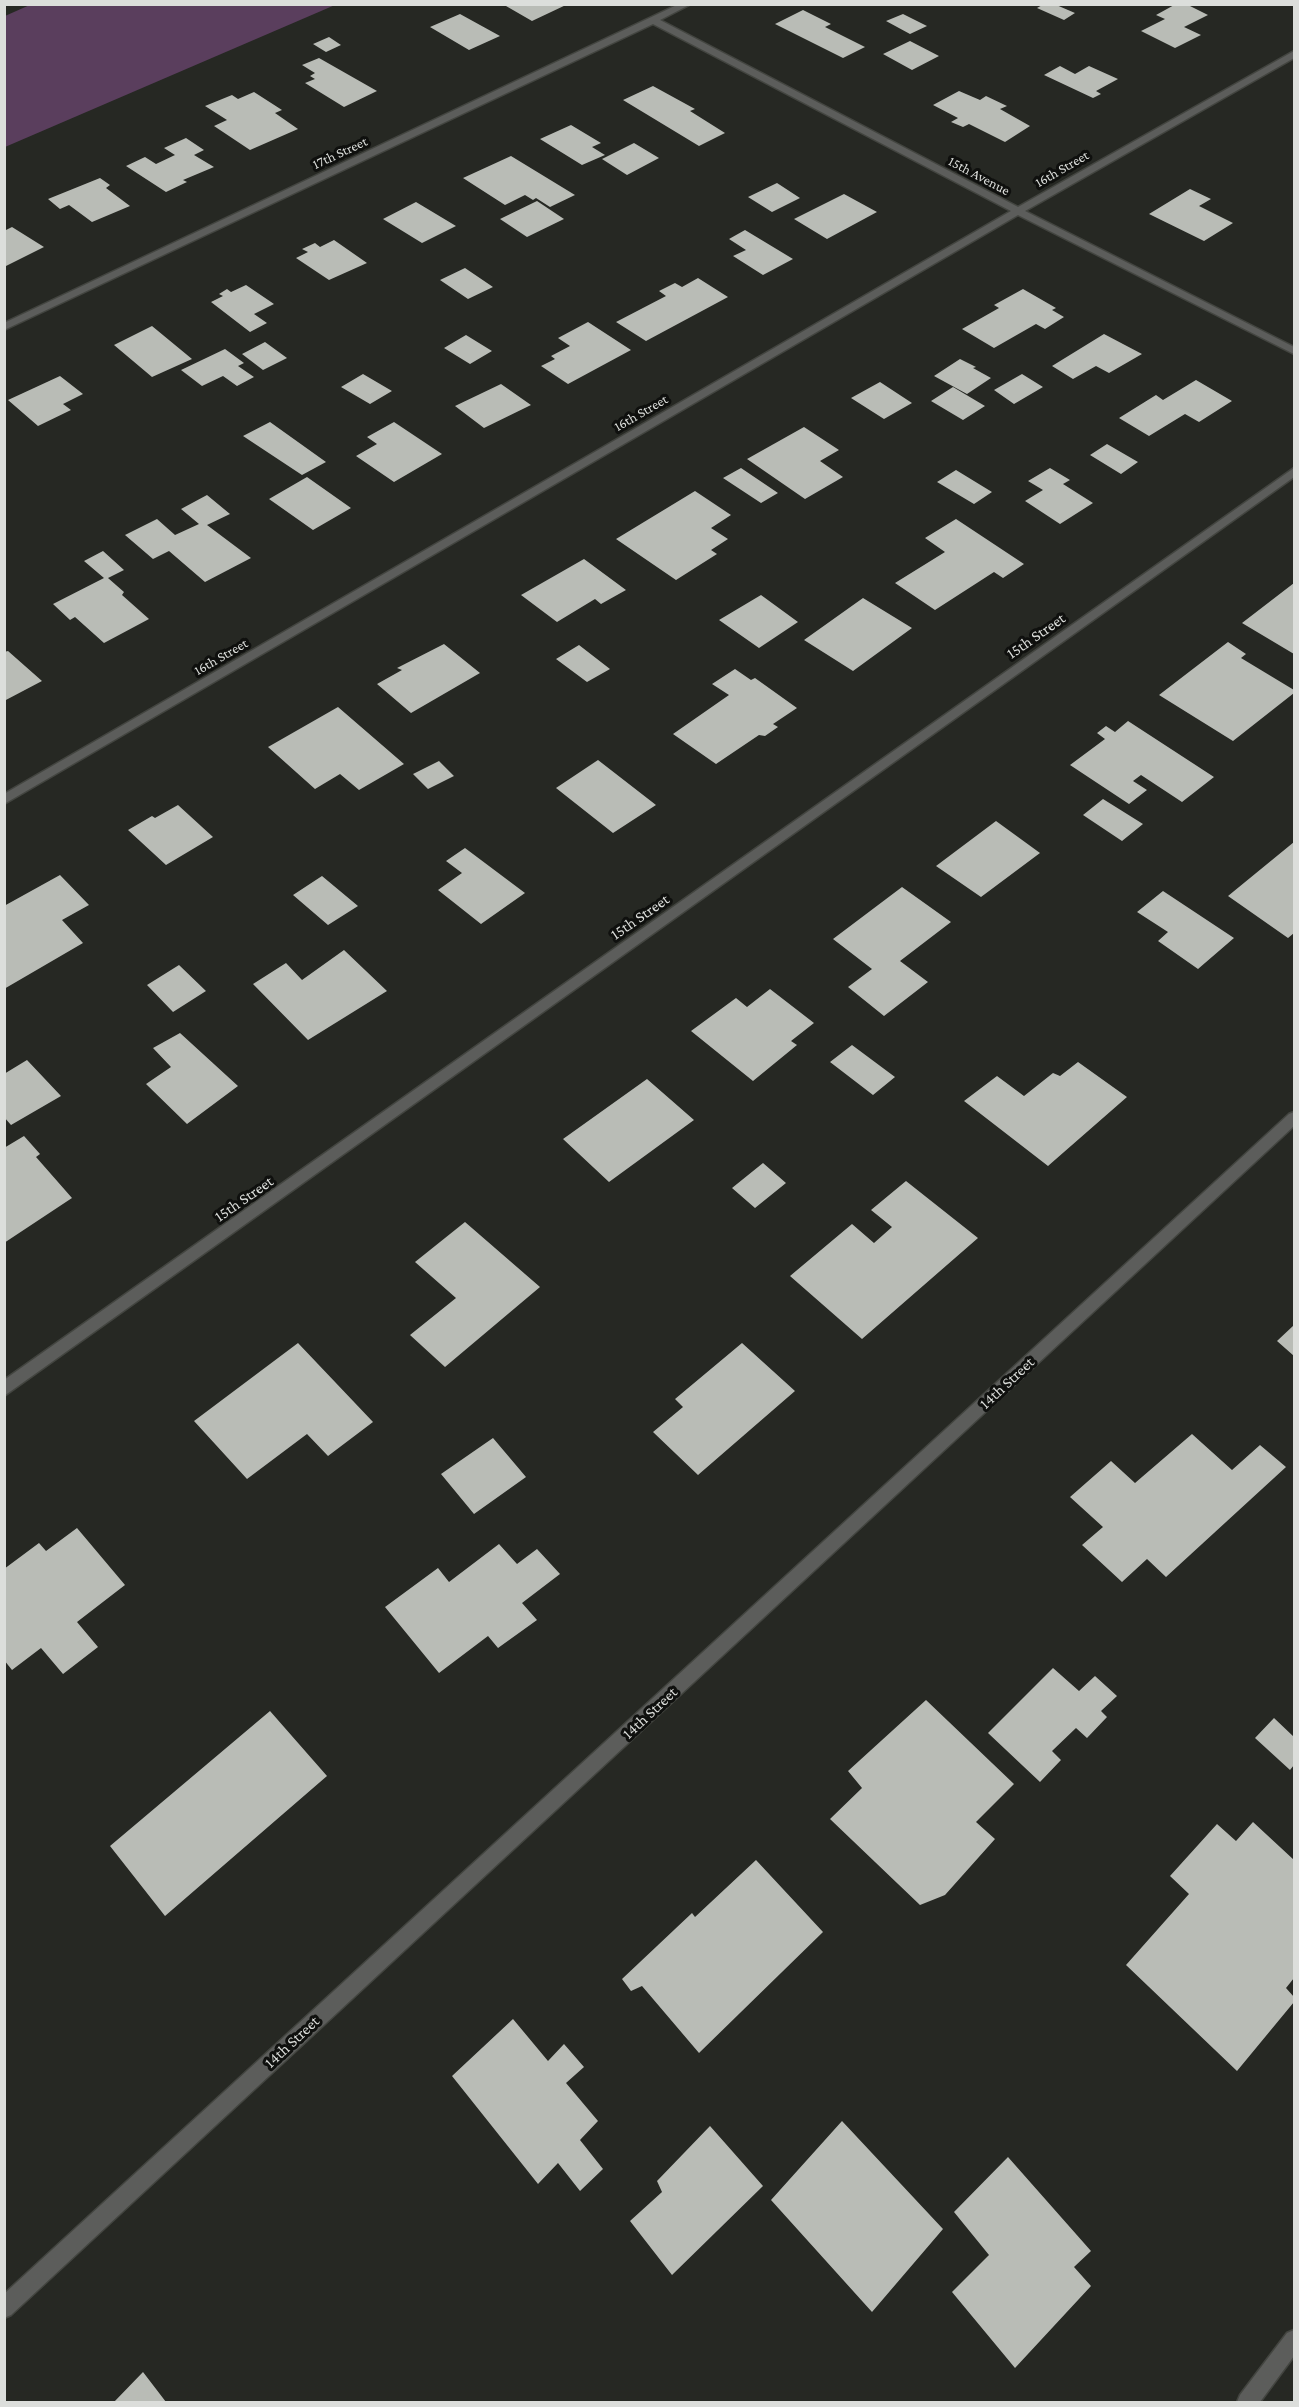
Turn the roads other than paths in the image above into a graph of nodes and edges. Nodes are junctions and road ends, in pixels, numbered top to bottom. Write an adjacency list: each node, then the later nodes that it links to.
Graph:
1 (687, 4): 2 (street, 17th Street)
2 (653, 20): 4 (street, 15th Avenue); 5 (street, 17th Street)
3 (1294, 54): 4 (street, 16th Street)
4 (1017, 211): 6 (street, 15th Avenue); 8 (street, 16th Street)
5 (4, 327)
6 (1294, 351)
7 (1294, 472): 10 (street, 15th Street)
8 (4, 800)
9 (1294, 1118): 11 (street, 14th Street)
10 (4, 1389)
11 (4, 2308)
12 (1294, 2340): 13 (street)
13 (1247, 2403)

